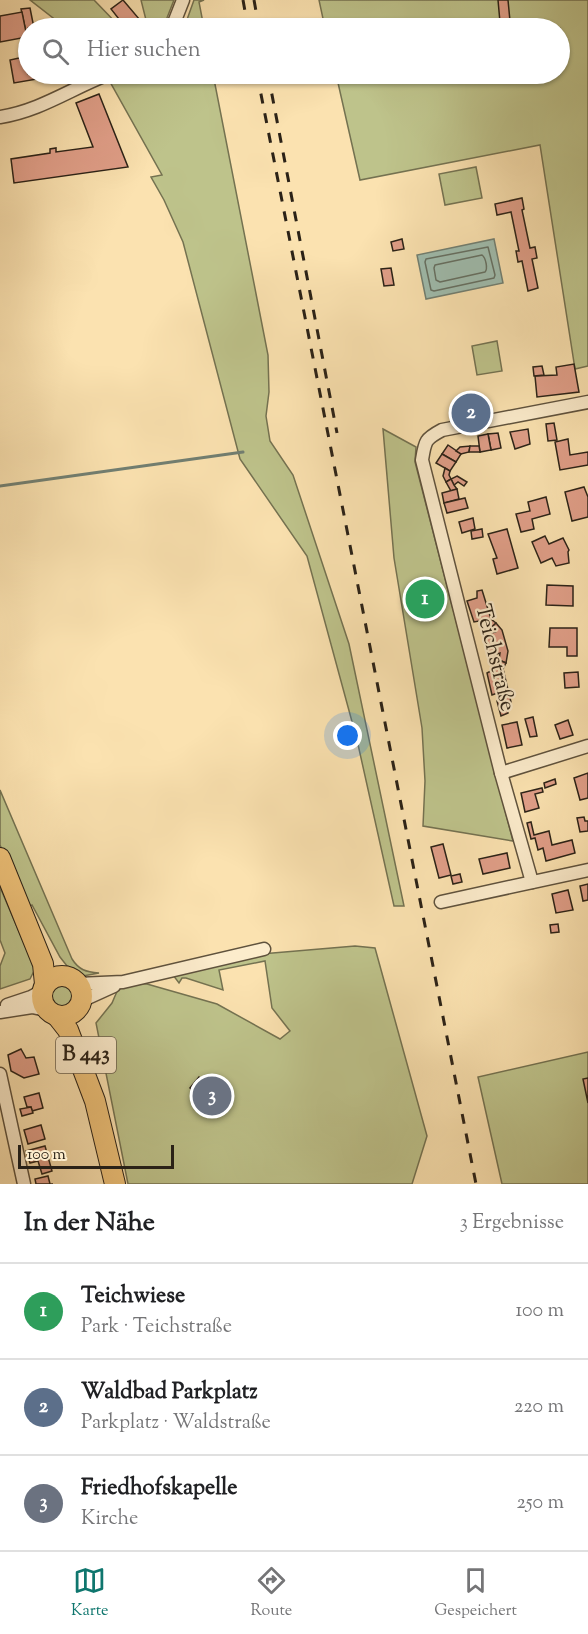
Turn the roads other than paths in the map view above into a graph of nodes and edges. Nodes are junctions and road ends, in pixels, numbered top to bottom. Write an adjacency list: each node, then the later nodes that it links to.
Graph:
1 (183, 0): 2 (street)
2 (176, 18)
3 (84, 84): 4 (street)
4 (0, 117)
5 (588, 402): 7 (street, Teichstraße)
6 (588, 746): 7 (street)
7 (501, 773): 10 (street, Teichstraße)
8 (0, 858): 11 (main road, B 443)
9 (588, 870): 10 (street)
10 (532, 882): 12 (street)
11 (18, 899): 14 (main road, B 443); 15 (main road, B 443)
12 (441, 902)
13 (264, 949): 14 (street)
14 (75, 992): 15 (main road); 15 (main road); 19 (main road, B 443)
15 (48, 1000): 16 (street); 17 (street); 19 (main road, B 443)
16 (0, 1007)
17 (0, 1012)
18 (0, 1074): 20 (street)
19 (95, 1101): 22 (main road, B 443)
20 (5, 1122): 21 (street)
21 (24, 1184)
22 (115, 1184)

